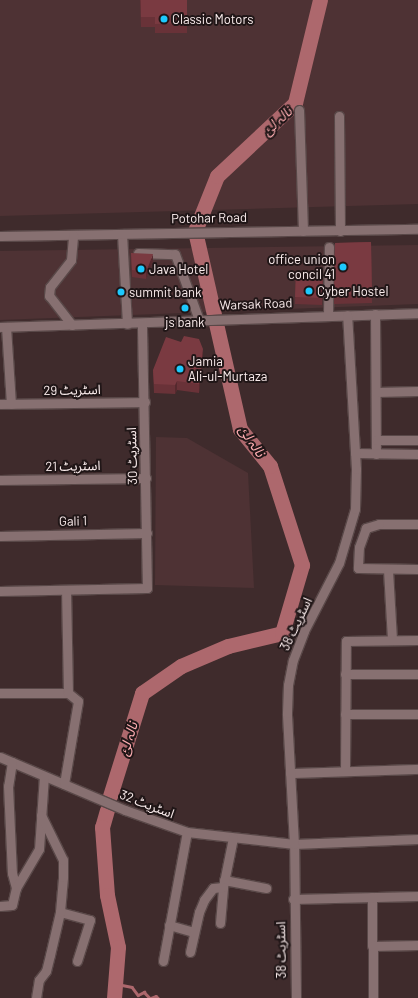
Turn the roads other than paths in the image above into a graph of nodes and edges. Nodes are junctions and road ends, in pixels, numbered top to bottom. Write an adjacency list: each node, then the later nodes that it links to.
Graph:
1 (300, 110): 4 (street)
2 (339, 116): 5 (street)
3 (418, 229): 5 (street, Potohar Road)
4 (303, 231): 5 (street, Potohar Road); 6 (street, Potohar Road)
5 (340, 231)
6 (122, 234): 7 (street, Potohar Road); 17 (street)
7 (73, 235): 8 (street, Potohar Road); 18 (street)
8 (0, 236)
9 (329, 247): 13 (street)
10 (138, 253): 15 (street)
11 (418, 313): 12 (street, Warsak Road)
12 (375, 314): 14 (street, Warsak Road); 21 (street)
13 (328, 315): 14 (street, Warsak Road); 15 (street, Warsak Road)
14 (347, 315): 27 (street, اسٹریٹ 38)
15 (202, 320): 16 (street, Warsak Road)
16 (142, 323): 17 (street, Warsak Road); 22 (street, اسٹریٹ 30)
17 (127, 324): 18 (street, Warsak Road)
18 (72, 325): 19 (street, Warsak Road)
19 (3, 327): 24 (street)
20 (418, 391): 21 (street)
21 (376, 392): 25 (street)
22 (145, 402): 24 (street, اسٹریٹ 29); 30 (street, اسٹریٹ 30)
23 (0, 404): 24 (street, اسٹریٹ 29)
24 (11, 404)
25 (377, 440): 26 (street); 28 (street)
26 (418, 440)
27 (355, 454): 28 (street); 51 (street, اسٹریٹ 38)
28 (376, 454): 29 (street)
29 (418, 454)
30 (146, 478): 31 (street, اسٹریٹ 21); 33 (street, اسٹریٹ 30)
31 (0, 480)
32 (418, 524): 36 (street)
33 (147, 533): 34 (street, Gali 1); 37 (street, اسٹریٹ 30)
34 (0, 536)
35 (418, 569): 36 (street)
36 (388, 570): 39 (street)
37 (66, 590): 38 (street); 44 (street)
38 (0, 591)
39 (392, 640): 40 (street); 41 (street)
40 (418, 640)
41 (345, 674): 42 (street); 45 (street)
42 (418, 674)
43 (0, 693): 44 (street)
44 (68, 693): 53 (street)
45 (345, 714): 46 (street); 50 (street)
46 (418, 714)
47 (0, 757): 48 (street, اسٹریٹ 32)
48 (12, 762): 52 (street, اسٹریٹ 32); 60 (street)
49 (418, 769): 50 (street)
50 (345, 771): 51 (street)
51 (290, 773): 58 (street, اسٹریٹ 38)
52 (44, 776): 53 (street, اسٹریٹ 32); 54 (street)
53 (64, 784): 55 (street, اسٹریٹ 32)
54 (42, 815): 60 (street); 67 (street)
55 (187, 832): 56 (street, اسٹریٹ 32); 69 (street)
56 (233, 838): 58 (street, اسٹریٹ 32); 59 (street)
57 (418, 839): 58 (street, اسٹریٹ 32)
58 (294, 844): 64 (street, اسٹریٹ 38)
59 (223, 884): 61 (street); 68 (street); 70 (street)
60 (16, 888): 65 (street)
61 (266, 888)
62 (418, 896): 63 (street)
63 (372, 897): 64 (street); 72 (street)
64 (293, 899): 77 (street, اسٹریٹ 38)
65 (0, 906): 66 (street)
66 (0, 910)
67 (60, 912): 75 (street); 76 (street)
68 (220, 923)
69 (169, 925): 70 (street); 74 (street)
70 (194, 932): 73 (street)
71 (418, 945): 72 (street)
72 (372, 946): 78 (street)
73 (190, 952)
74 (162, 961)
75 (77, 962)
76 (36, 998)
77 (296, 998)
78 (372, 998)

